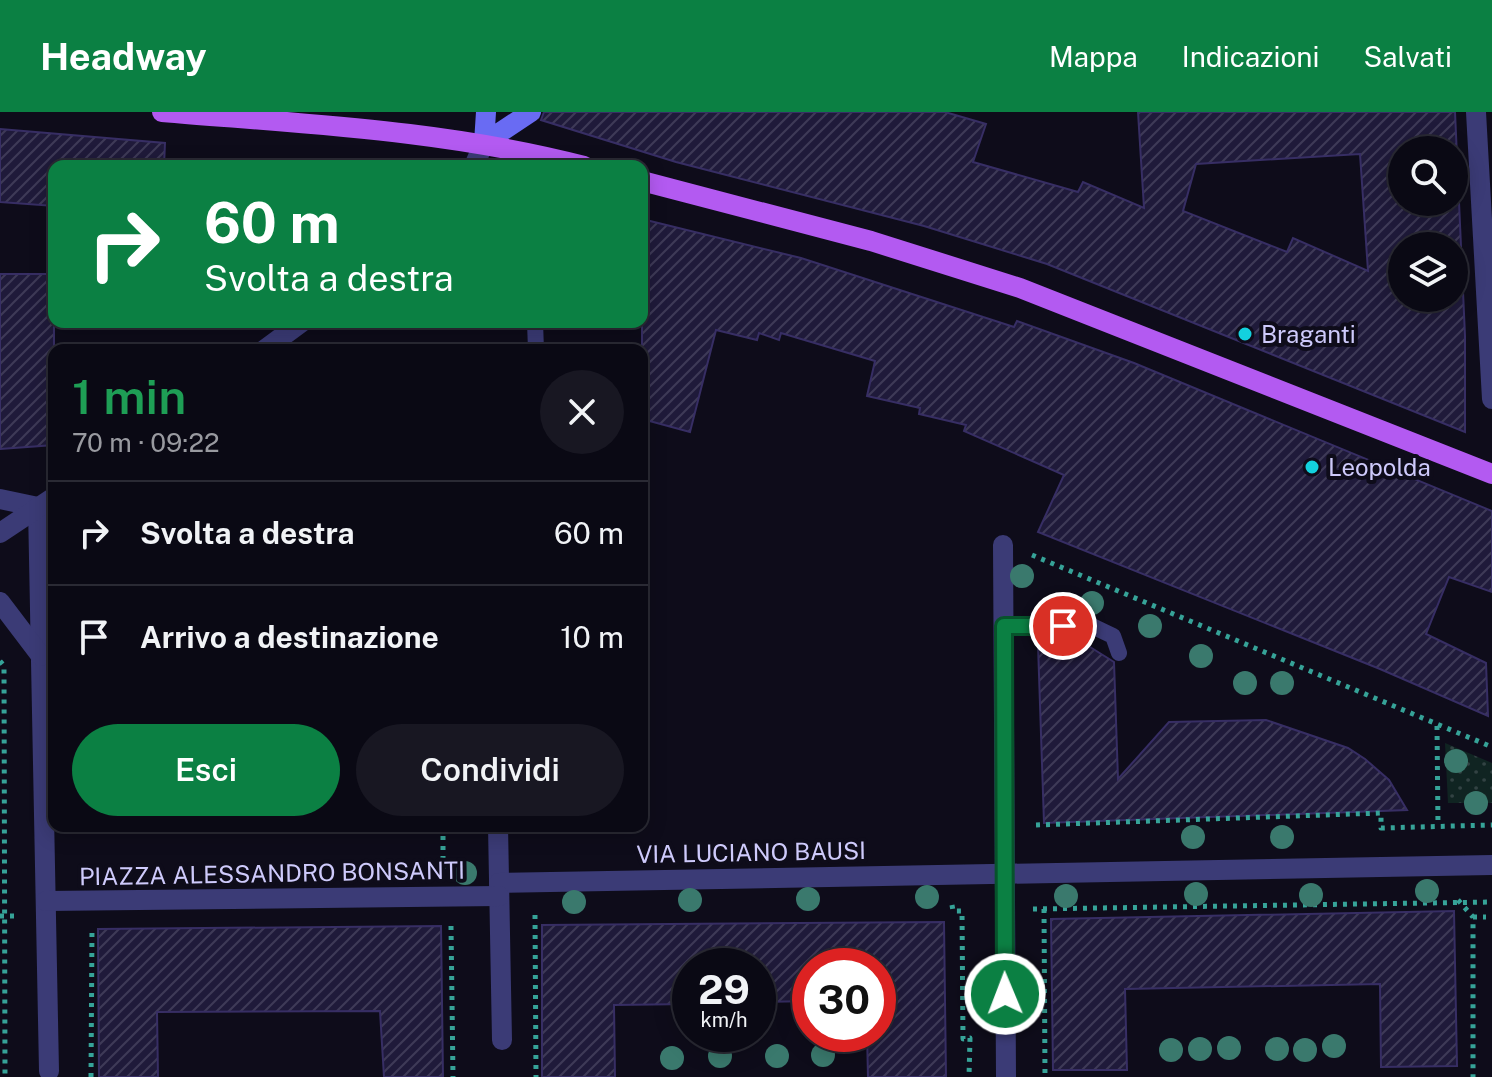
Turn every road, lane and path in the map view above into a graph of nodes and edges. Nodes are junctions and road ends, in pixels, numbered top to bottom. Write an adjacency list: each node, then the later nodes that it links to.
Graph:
1 (162, 112): 5 (main road)
2 (486, 112): 5 (street)
3 (531, 112): 5 (street)
4 (1476, 112): 11 (street)
5 (484, 143): 6 (street); 7 (main road)
6 (477, 160)
7 (558, 160)
8 (648, 183): 12 (main road)
9 (294, 328): 10 (street)
10 (272, 344)
11 (1492, 399)
12 (1492, 474)
13 (0, 499): 14 (street)
14 (46, 502): 15 (street); 22 (street)
15 (0, 533)
16 (1003, 545): 17 (path); 20 (street)
17 (1033, 556): 18 (path); 24 (path)
18 (1033, 570)
19 (0, 602): 22 (street)
20 (1004, 626): 21 (lane); 33 (street)
21 (1119, 653)
22 (41, 656): 25 (street)
23 (0, 661): 45 (path)
24 (1437, 726): 26 (path); 29 (path)
25 (48, 742): 41 (street)
26 (1492, 747)
27 (1036, 811): 29 (path)
28 (1492, 825): 29 (path)
29 (1438, 826)
30 (443, 832): 34 (path)
31 (498, 832): 35 (street)
32 (1492, 865): 33 (street, VIA LUCIANO BAUSI)
33 (1005, 873): 35 (street, VIA LUCIANO BAUSI); 42 (street)
34 (443, 876)
35 (499, 898): 41 (street, PIAZZA ALESSANDRO BONSANTI); 43 (path); 49 (street)
36 (1458, 900): 37 (path); 40 (path); 46 (path)
37 (1492, 902)
38 (938, 905): 39 (path)
39 (954, 905): 42 (path); 55 (path)
40 (1044, 909): 42 (path); 57 (path)
41 (46, 910): 45 (path); 50 (street); 52 (path)
42 (1003, 910): 56 (street)
43 (535, 915): 44 (path); 54 (path)
44 (550, 915)
45 (2, 916): 51 (path)
46 (1473, 917): 47 (path); 58 (path)
47 (1486, 917)
48 (443, 919): 53 (path)
49 (502, 1040)
50 (49, 1071)
51 (5, 1077)
52 (91, 1077)
53 (453, 1077)
54 (536, 1077)
55 (969, 1077)
56 (1006, 1077)
57 (1045, 1077)
58 (1473, 1077)

